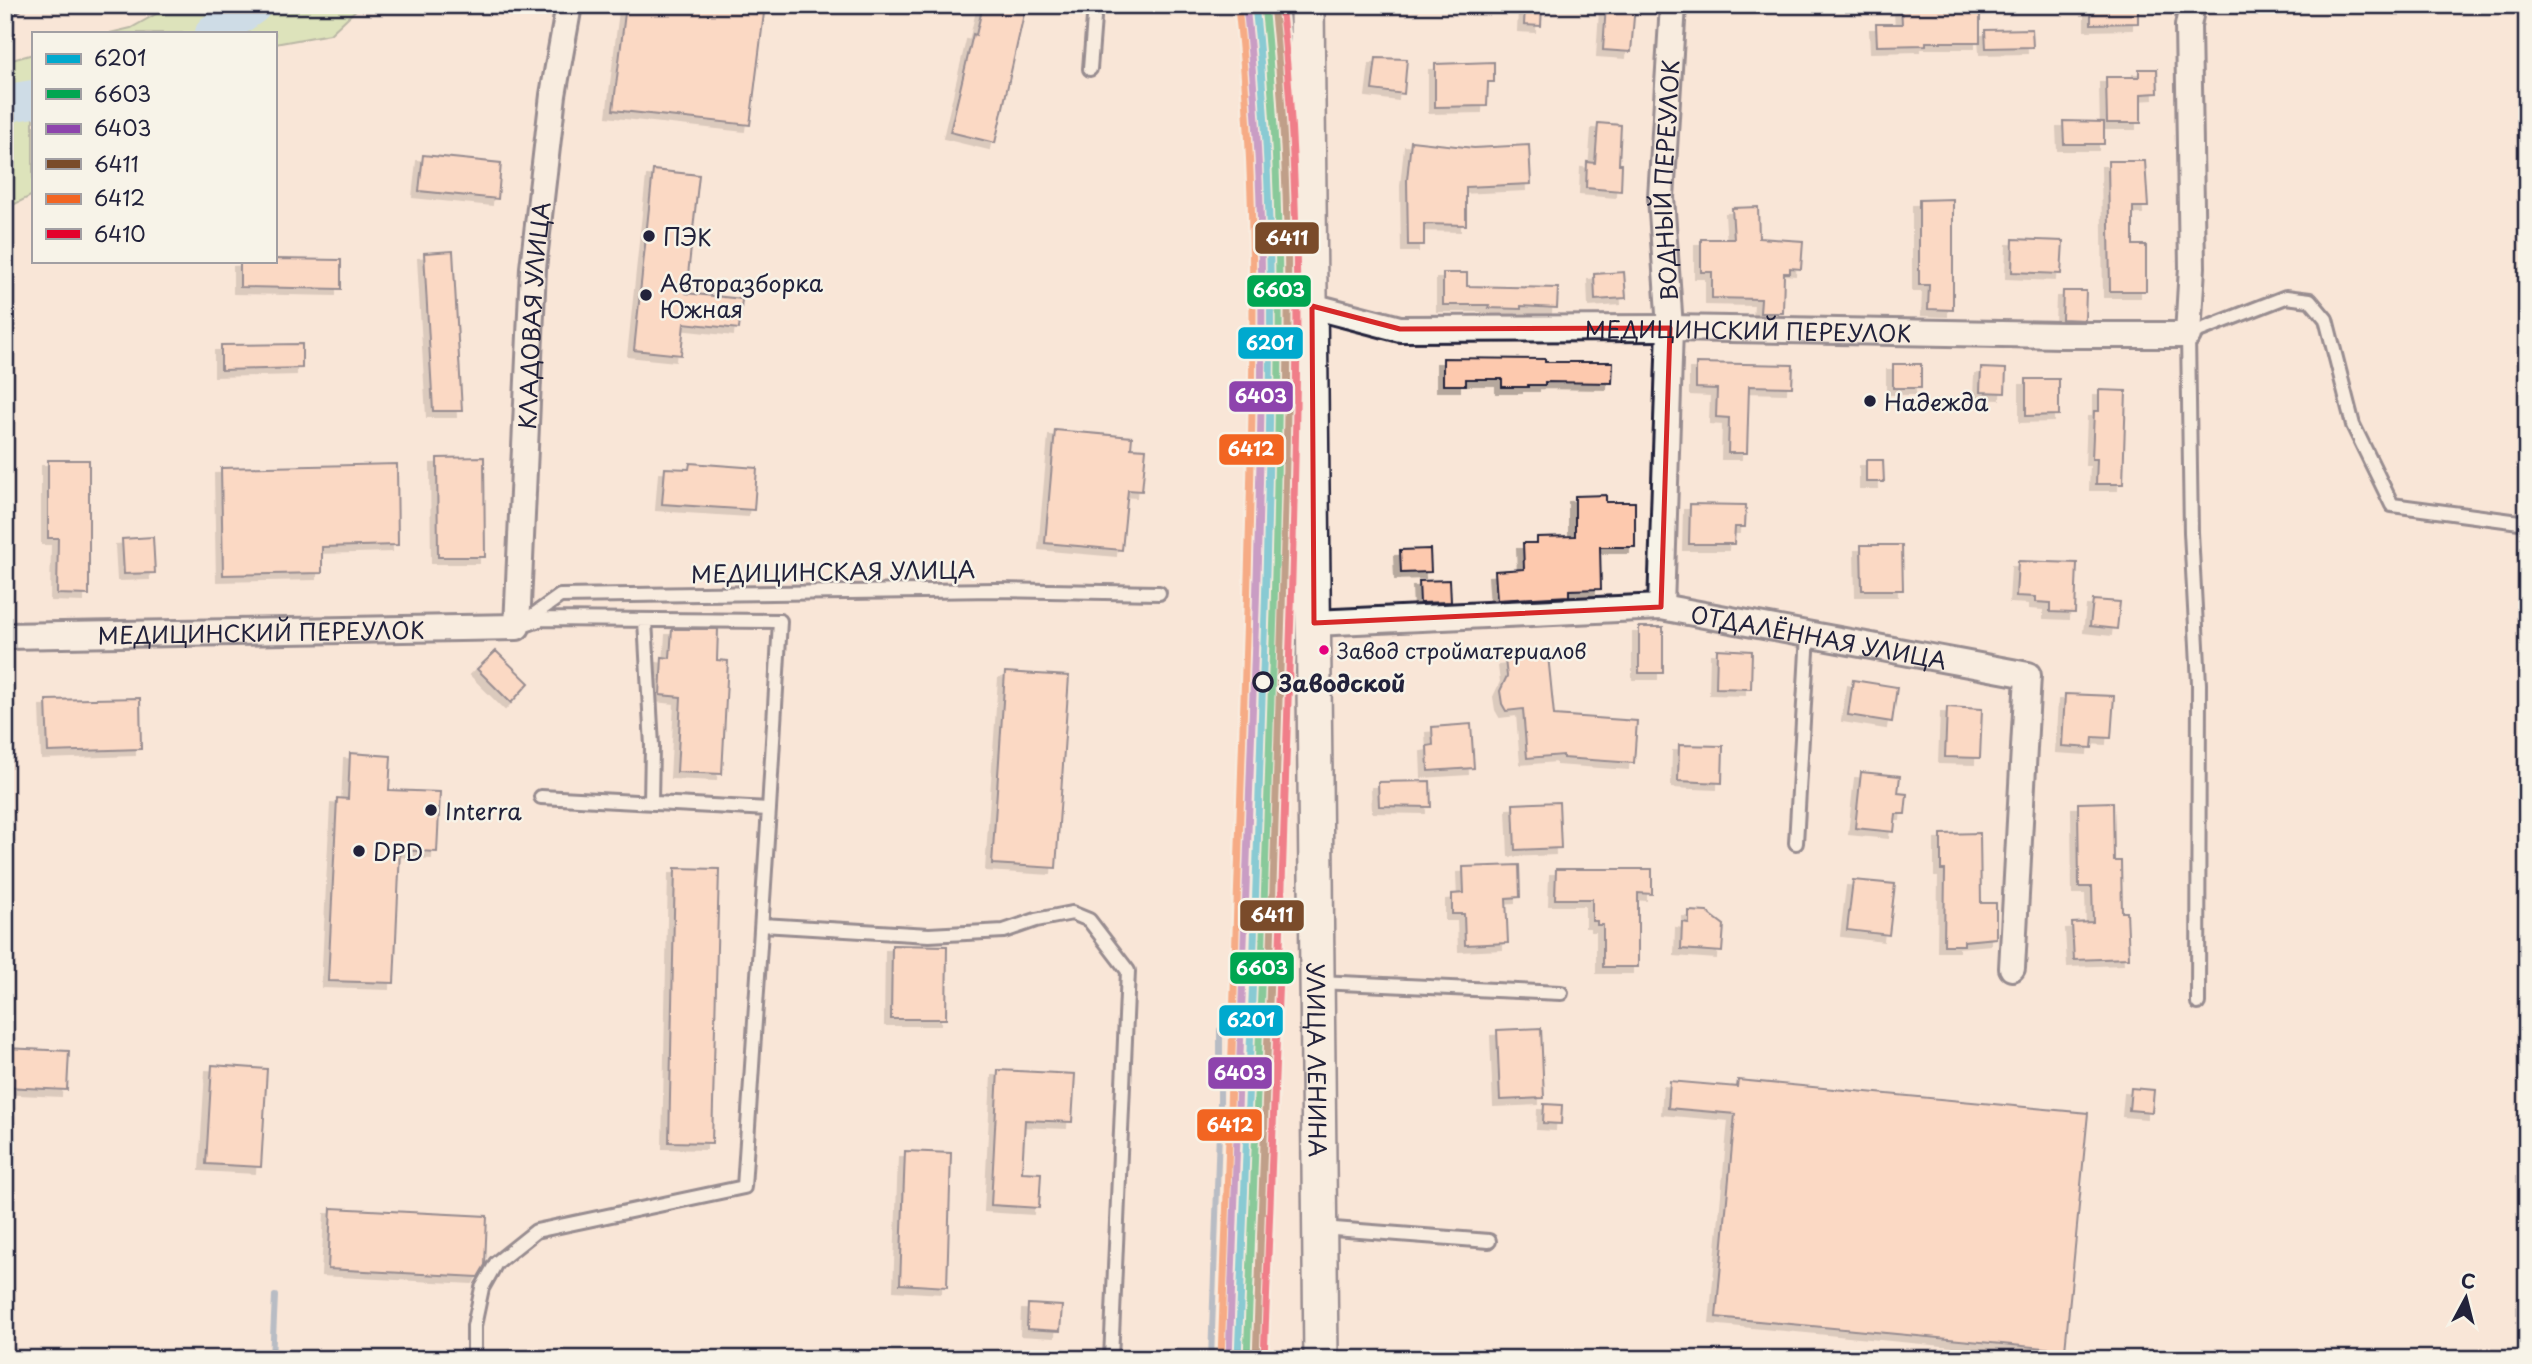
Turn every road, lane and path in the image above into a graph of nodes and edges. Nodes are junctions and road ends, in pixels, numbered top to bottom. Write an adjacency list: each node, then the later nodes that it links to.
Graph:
1 (15, 5): 7 (lane)
2 (569, 5): 17 (street, КЛАДОВАЯ УЛИЦА)
3 (1094, 5): 8 (lane)
4 (1307, 5): 9 (main road, УЛИЦА ЛЕНИНА)
5 (1672, 5): 10 (street, ВОДНЫЙ ПЕРЕУЛОК)
6 (2192, 5): 11 (street)
7 (5, 10)
8 (1090, 69)
9 (1312, 306): 10 (street, МЕДИЦИНСКИЙ ПЕРЕУЛОК); 16 (main road, УЛИЦА ЛЕНИНА)
10 (1670, 328): 11 (street, МЕДИЦИНСКИЙ ПЕРЕУЛОК); 14 (street, ВОДНЫЙ ПЕРЕУЛОК)
11 (2188, 335): 12 (lane); 28 (lane)
12 (2527, 523)
13 (1159, 593): 17 (lane, МЕДИЦИНСКАЯ УЛИЦА)
14 (1661, 607): 16 (street, ОТДАЛЁННАЯ УЛИЦА); 18 (street, ОТДАЛЁННАЯ УЛИЦА)
15 (645, 620): 17 (lane); 21 (lane); 22 (lane)
16 (1314, 623): 26 (main road, УЛИЦА ЛЕНИНА)
17 (517, 627): 19 (street, МЕДИЦИНСКИЙ ПЕРЕУЛОК)
18 (1808, 634): 23 (lane); 25 (street, ОТДАЛЁННАЯ УЛИЦА)
19 (5, 636)
20 (541, 797): 21 (lane)
21 (651, 803): 22 (lane)
22 (769, 809): 24 (lane)
23 (1796, 842)
24 (762, 925): 31 (lane); 32 (lane)
25 (2012, 968)
26 (1318, 982): 27 (lane); 29 (main road, УЛИЦА ЛЕНИНА)
27 (1562, 992)
28 (2198, 1003)
29 (1321, 1228): 30 (lane); 33 (main road, УЛИЦА ЛЕНИНА)
30 (1489, 1241)
31 (474, 1359)
32 (1111, 1359)
33 (1321, 1359)

